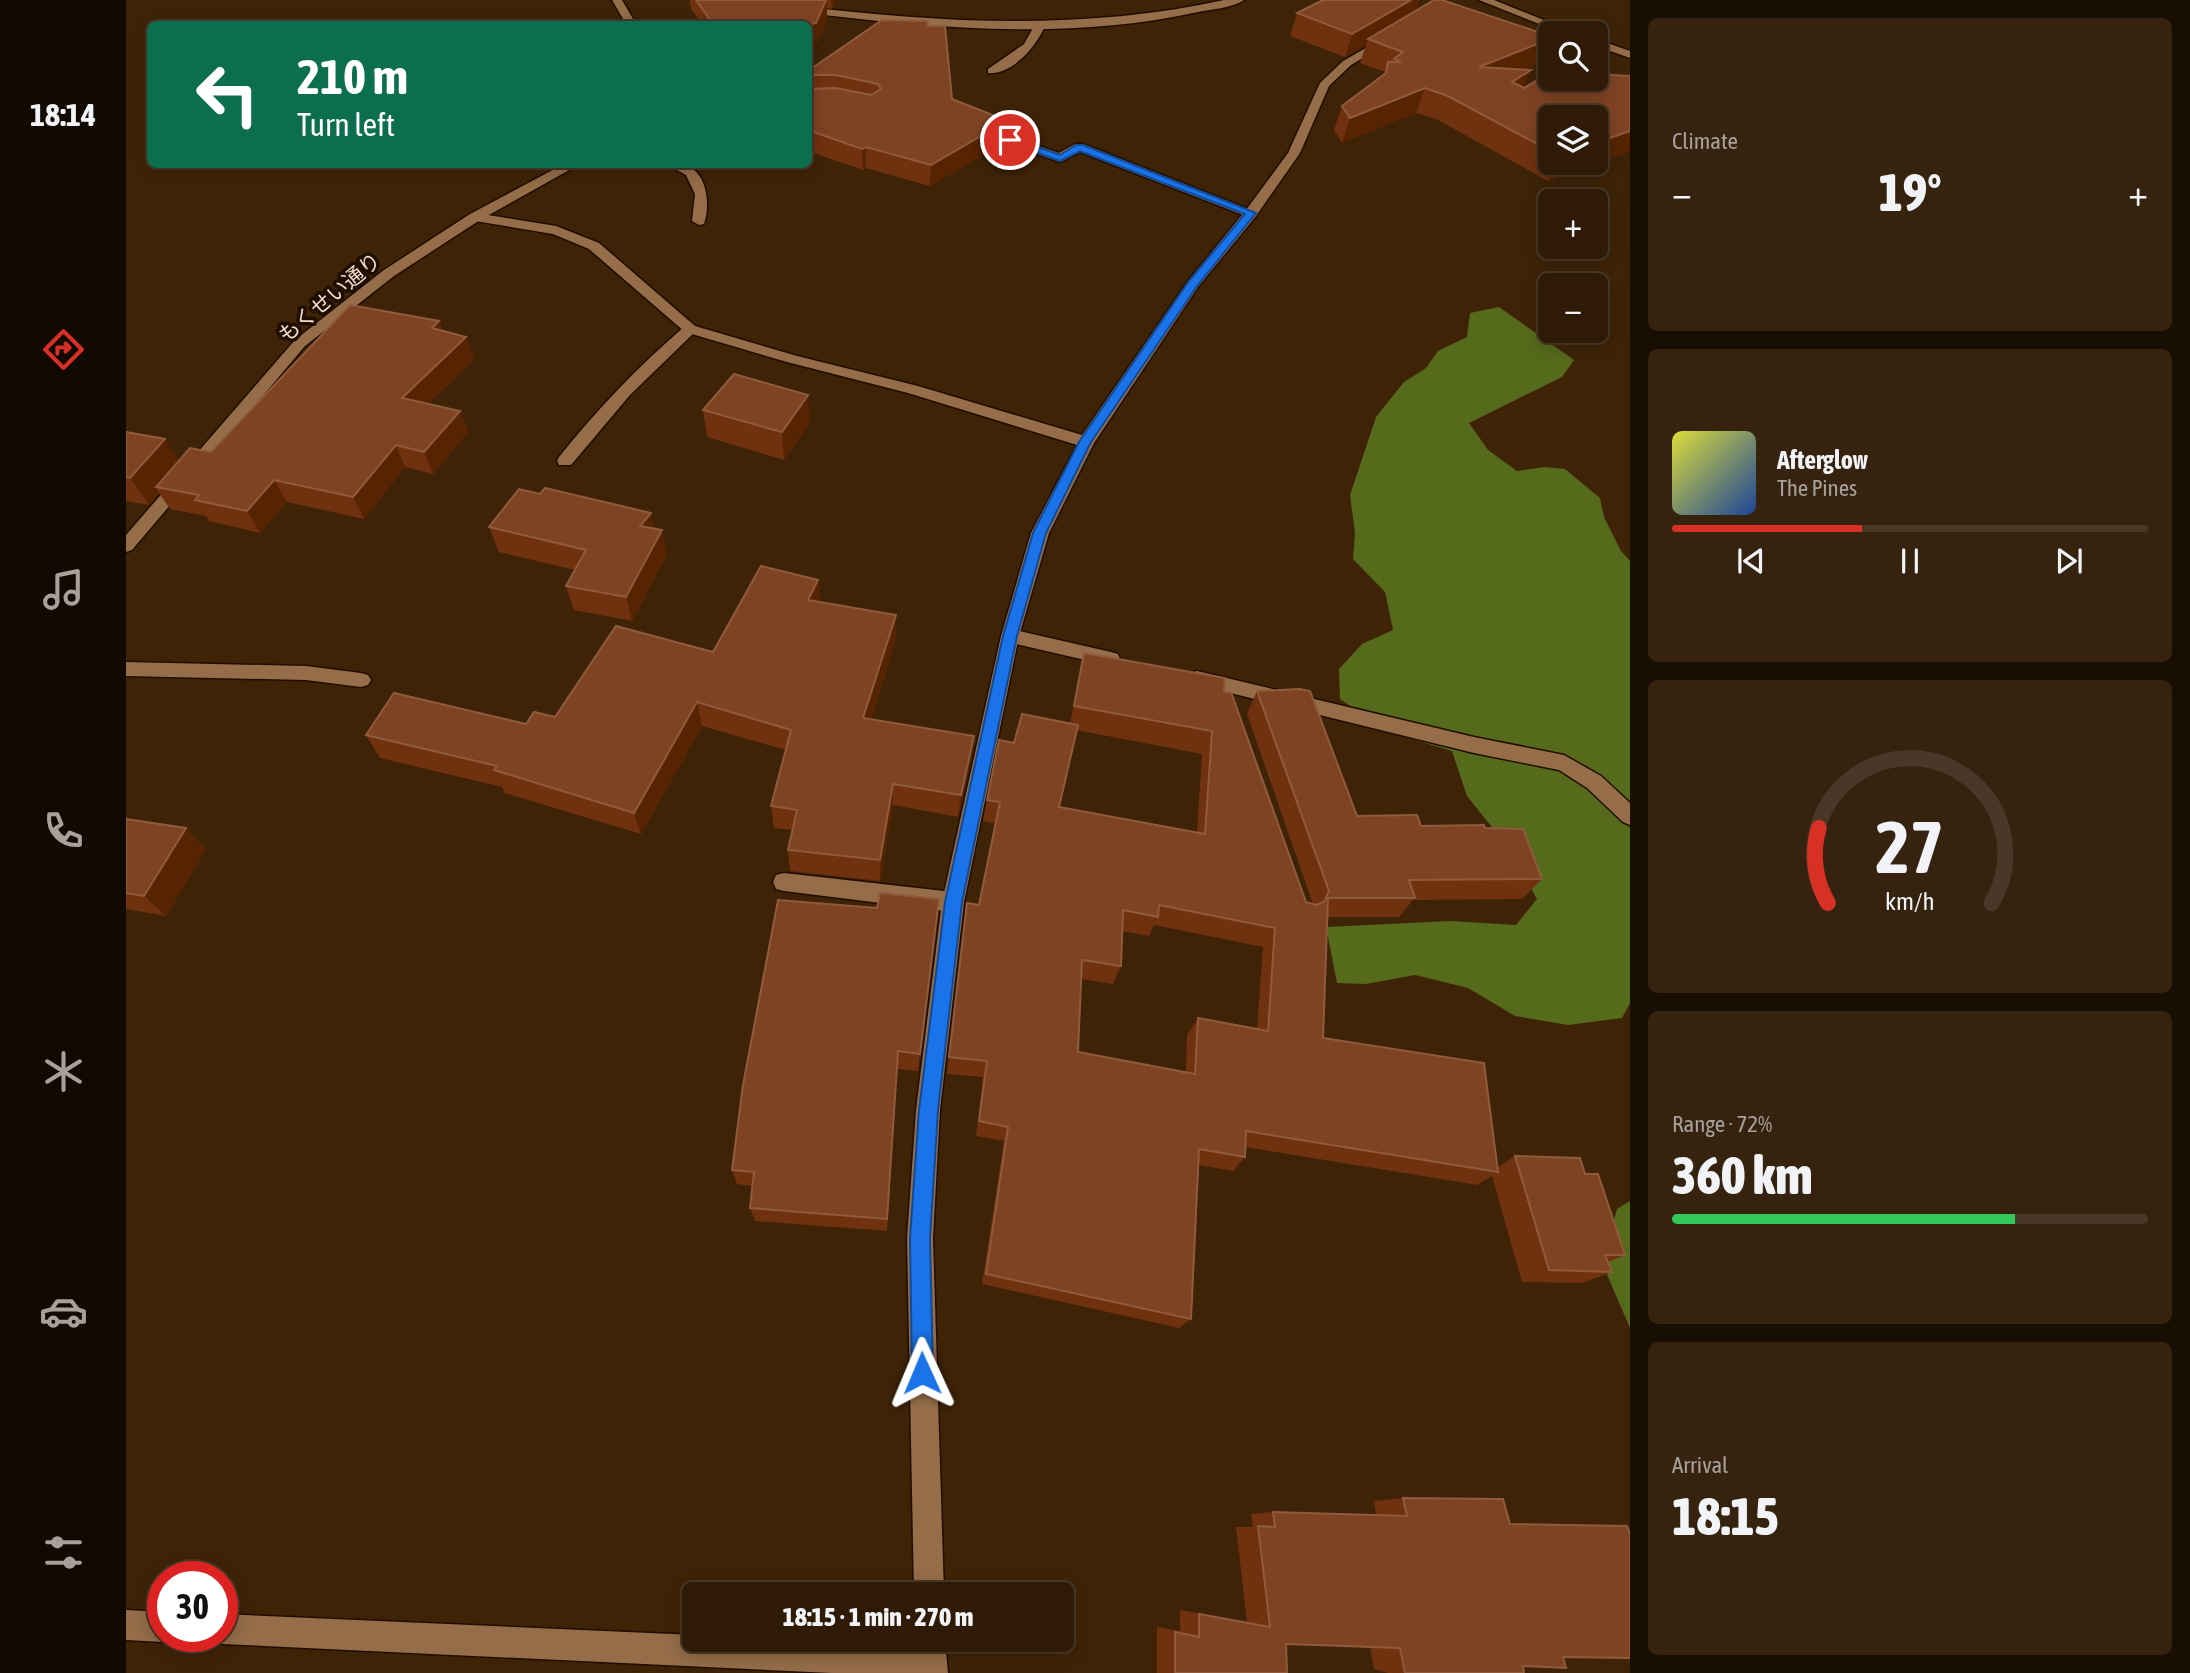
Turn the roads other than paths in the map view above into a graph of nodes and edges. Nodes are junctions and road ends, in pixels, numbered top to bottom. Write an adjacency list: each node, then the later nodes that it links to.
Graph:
1 (617, 0): 5 (street)
2 (1240, 0): 7 (street)
3 (1484, 0): 6 (street)
4 (784, 7): 7 (street)
5 (629, 21)
6 (1538, 22)
7 (1041, 23): 13 (street)
8 (1407, 28): 17 (street)
9 (1608, 46): 10 (street)
10 (1611, 47): 11 (street); 12 (street)
11 (1608, 49)
12 (1630, 55)
13 (992, 71)
14 (1010, 140): 17 (street)
15 (566, 168): 18 (street, もくせい通り)
16 (680, 168): 19 (street)
17 (1251, 213): 21 (street)
18 (475, 216): 20 (street); 23 (street, もくせい通り)
19 (699, 221)
20 (690, 329): 21 (street); 22 (street)
21 (1086, 442): 24 (street)
22 (565, 461)
23 (126, 546)
24 (1010, 636): 25 (street); 33 (street)
25 (1131, 663)
26 (126, 669): 28 (street)
27 (1184, 676): 29 (street)
28 (361, 680)
29 (1224, 684): 30 (street); 31 (street)
30 (1233, 710)
31 (1630, 816)
32 (784, 882): 33 (street)
33 (953, 902): 34 (street)
34 (929, 1582)
35 (126, 1625): 36 (street)
36 (147, 1626)
37 (238, 1630): 39 (street)
38 (931, 1658): 39 (street)
39 (693, 1662)

